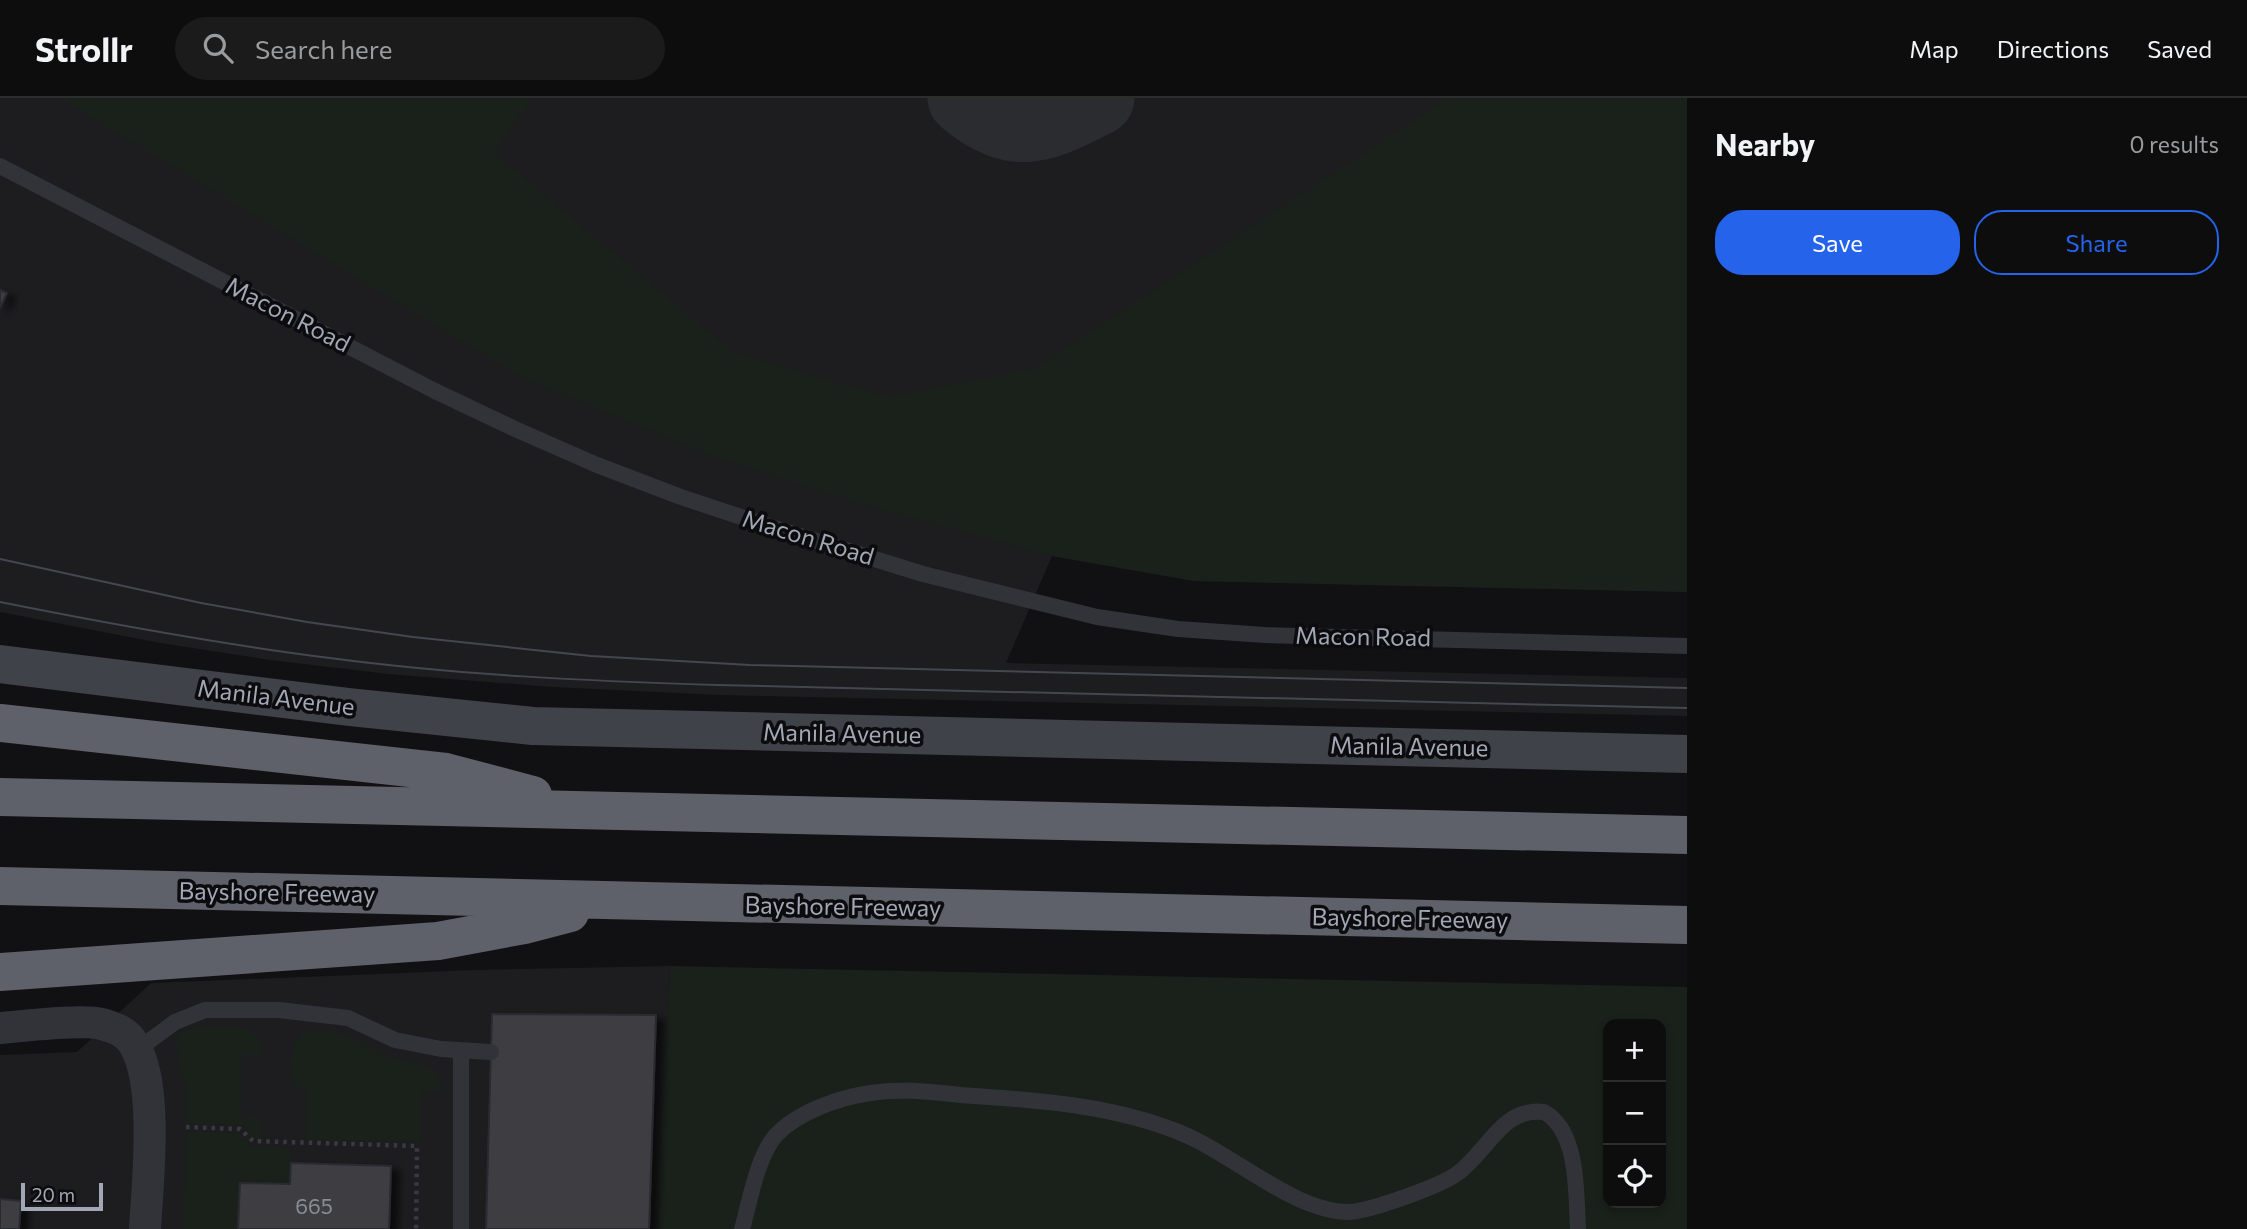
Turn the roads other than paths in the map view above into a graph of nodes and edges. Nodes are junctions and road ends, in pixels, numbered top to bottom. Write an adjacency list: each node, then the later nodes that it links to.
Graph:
1 (0, 166): 2 (lane, Macon Road)
2 (1687, 646)
3 (0, 664): 5 (main road, Manila Avenue)
4 (0, 723): 7 (highway)
5 (1687, 754)
6 (0, 797): 7 (highway)
7 (592, 811): 8 (highway)
8 (1687, 835)
9 (0, 886): 10 (highway, Bayshore Freeway)
10 (617, 901): 11 (highway, Bayshore Freeway); 12 (highway)
11 (1687, 925)
12 (0, 972)
13 (0, 1028): 14 (street)
14 (137, 1049): 15 (lane); 17 (street)
15 (461, 1051): 16 (lane); 18 (lane)
16 (491, 1052)
17 (145, 1229)
18 (461, 1229)
19 (742, 1229): 20 (lane)
20 (1578, 1229)

